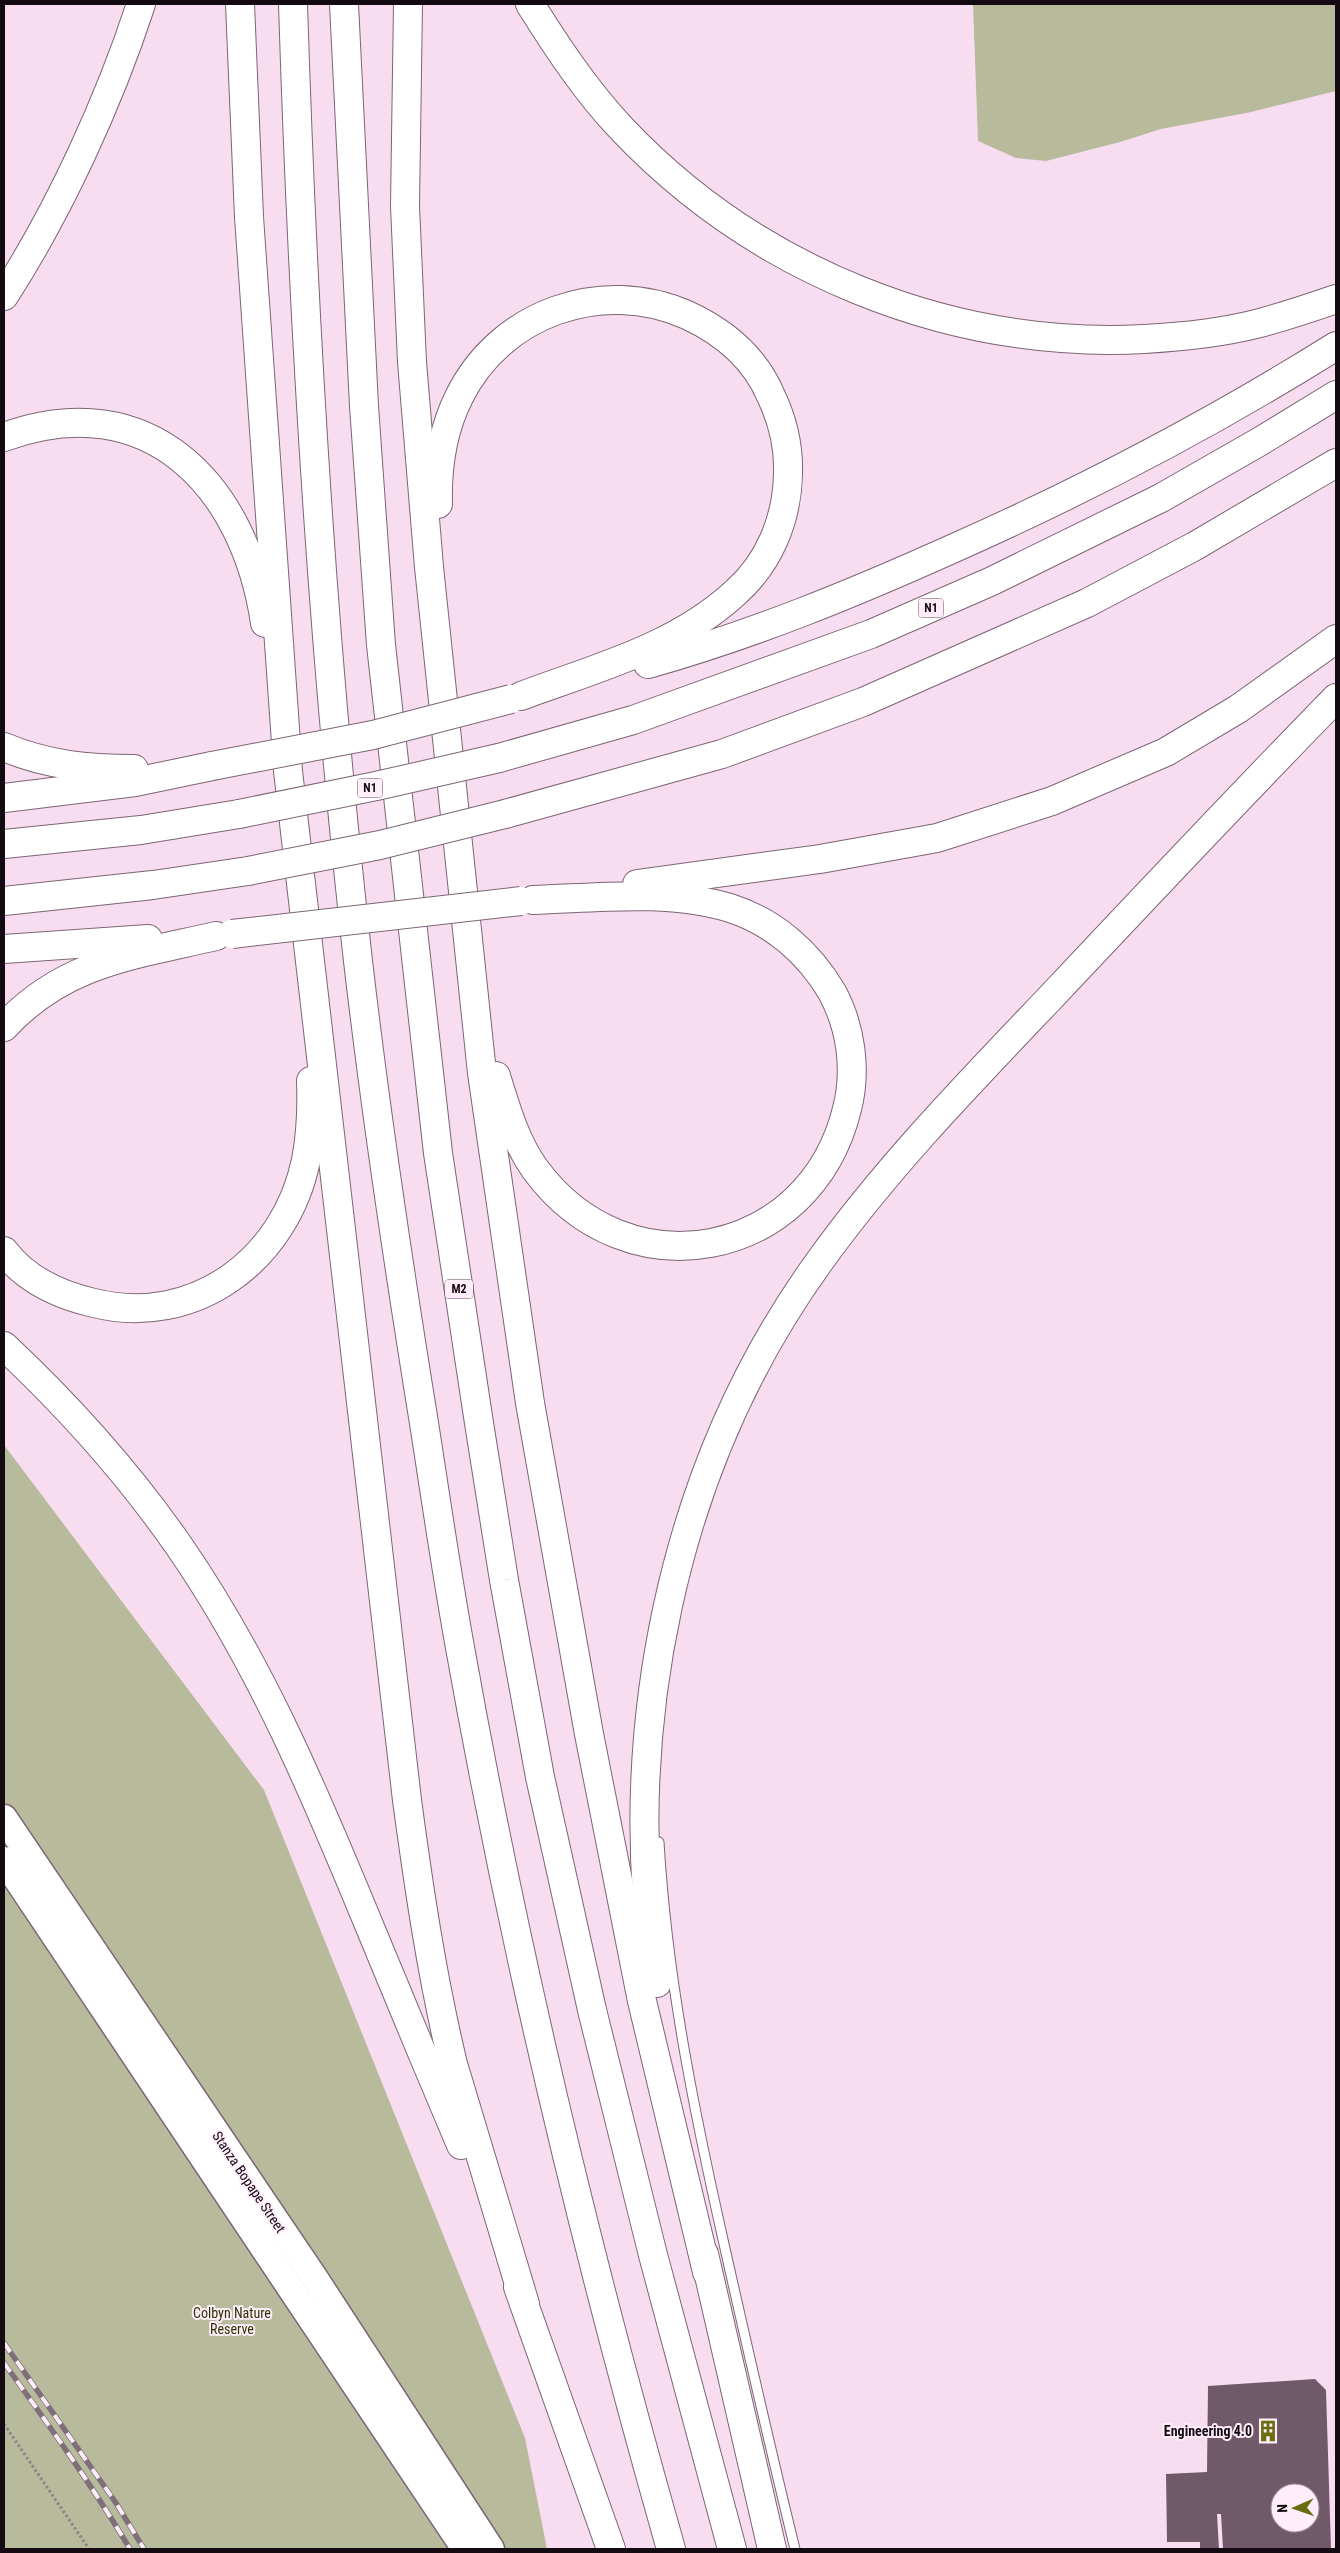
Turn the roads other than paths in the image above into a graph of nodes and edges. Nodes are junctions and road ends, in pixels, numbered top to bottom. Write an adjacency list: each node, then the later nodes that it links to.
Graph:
1 (141, 4): 7 (highway)
2 (240, 4): 19 (highway)
3 (293, 4): 41 (highway)
4 (344, 4): 42 (highway, M2)
5 (408, 4): 16 (highway)
6 (530, 4): 8 (highway)
7 (4, 296)
8 (1336, 299)
9 (1336, 346): 14 (highway)
10 (1336, 395): 21 (highway, N1, bridge)
11 (4, 437): 19 (highway)
12 (1336, 463): 24 (highway, bridge)
13 (1336, 639): 23 (highway)
14 (516, 697): 16 (highway); 18 (highway, bridge)
15 (1336, 698): 31 (highway)
16 (446, 721): 22 (highway)
17 (4, 747): 18 (highway)
18 (209, 766): 20 (highway)
19 (288, 770): 25 (highway)
20 (4, 798)
21 (4, 844)
22 (462, 882): 23 (highway); 36 (highway)
23 (527, 900): 26 (highway, bridge)
24 (4, 901)
25 (305, 929): 29 (highway); 37 (highway)
26 (224, 935): 27 (highway); 28 (highway)
27 (4, 949)
28 (4, 1027)
29 (4, 1251)
30 (4, 1346): 37 (highway)
31 (653, 1687): 32 (lane); 36 (highway)
32 (656, 1781)
33 (4, 1818): 39 (main road, Stanza Bopape Street)
34 (659, 1835): 44 (lane)
35 (4, 1860): 38 (main road, Stanza Bopape Street)
36 (707, 2272): 43 (highway)
37 (525, 2304): 40 (highway)
38 (466, 2549)
39 (491, 2549)
40 (611, 2549)
41 (672, 2549)
42 (732, 2549)
43 (772, 2549)
44 (795, 2549)

